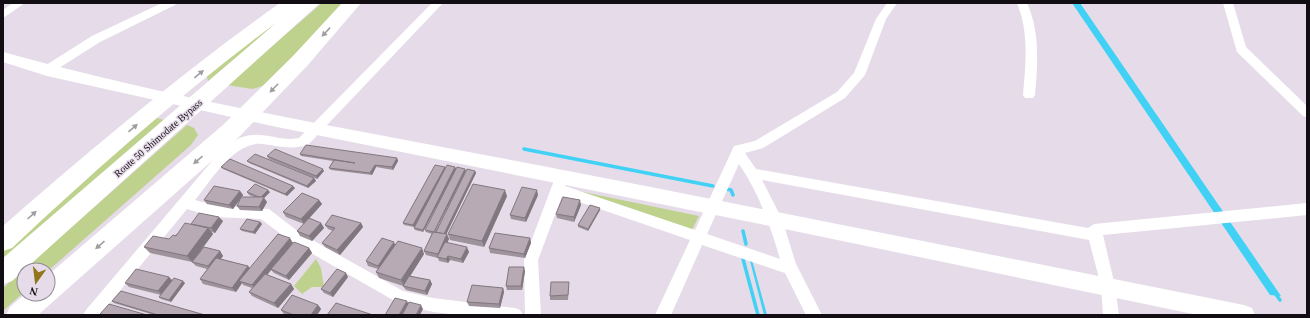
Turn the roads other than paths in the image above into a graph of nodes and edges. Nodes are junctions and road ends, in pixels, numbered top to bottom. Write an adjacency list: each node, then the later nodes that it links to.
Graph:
1 (20, 3): 10 (street)
2 (169, 3): 12 (street)
3 (292, 3): 14 (highway, one-way to 3)
4 (311, 3): 29 (highway, Route 50 Shimodate Bypass)
5 (352, 3): 16 (highway, one-way to 16)
6 (438, 3): 17 (street)
7 (892, 3): 18 (street)
8 (1022, 3): 13 (street)
9 (1228, 3): 15 (street)
10 (3, 15)
11 (3, 57): 12 (street)
12 (47, 70): 14 (street)
13 (1029, 95)
14 (168, 98): 16 (street); 27 (highway, one-way to 14)
15 (1307, 112)
16 (248, 114): 17 (street); 30 (highway, one-way to 30)
17 (317, 129): 20 (street); 21 (street)
18 (738, 153): 19 (street); 22 (street)
19 (752, 174): 24 (street); 25 (street)
20 (560, 183): 22 (street); 26 (street); 36 (street)
21 (184, 203): 34 (street); 35 (street)
22 (711, 207): 24 (street); 26 (street)
23 (1307, 209): 25 (street)
24 (775, 219): 28 (street); 31 (street)
25 (1096, 235): 31 (street)
26 (699, 237): 28 (street); 37 (street)
27 (3, 241)
28 (791, 269): 38 (street)
29 (3, 273)
30 (56, 284)
31 (1108, 286): 39 (street); 40 (street)
32 (34, 302): 33 (highway)
33 (19, 315)
34 (91, 315)
35 (515, 315)
36 (533, 315)
37 (662, 315)
38 (814, 315)
39 (1111, 315)
40 (1244, 315)

